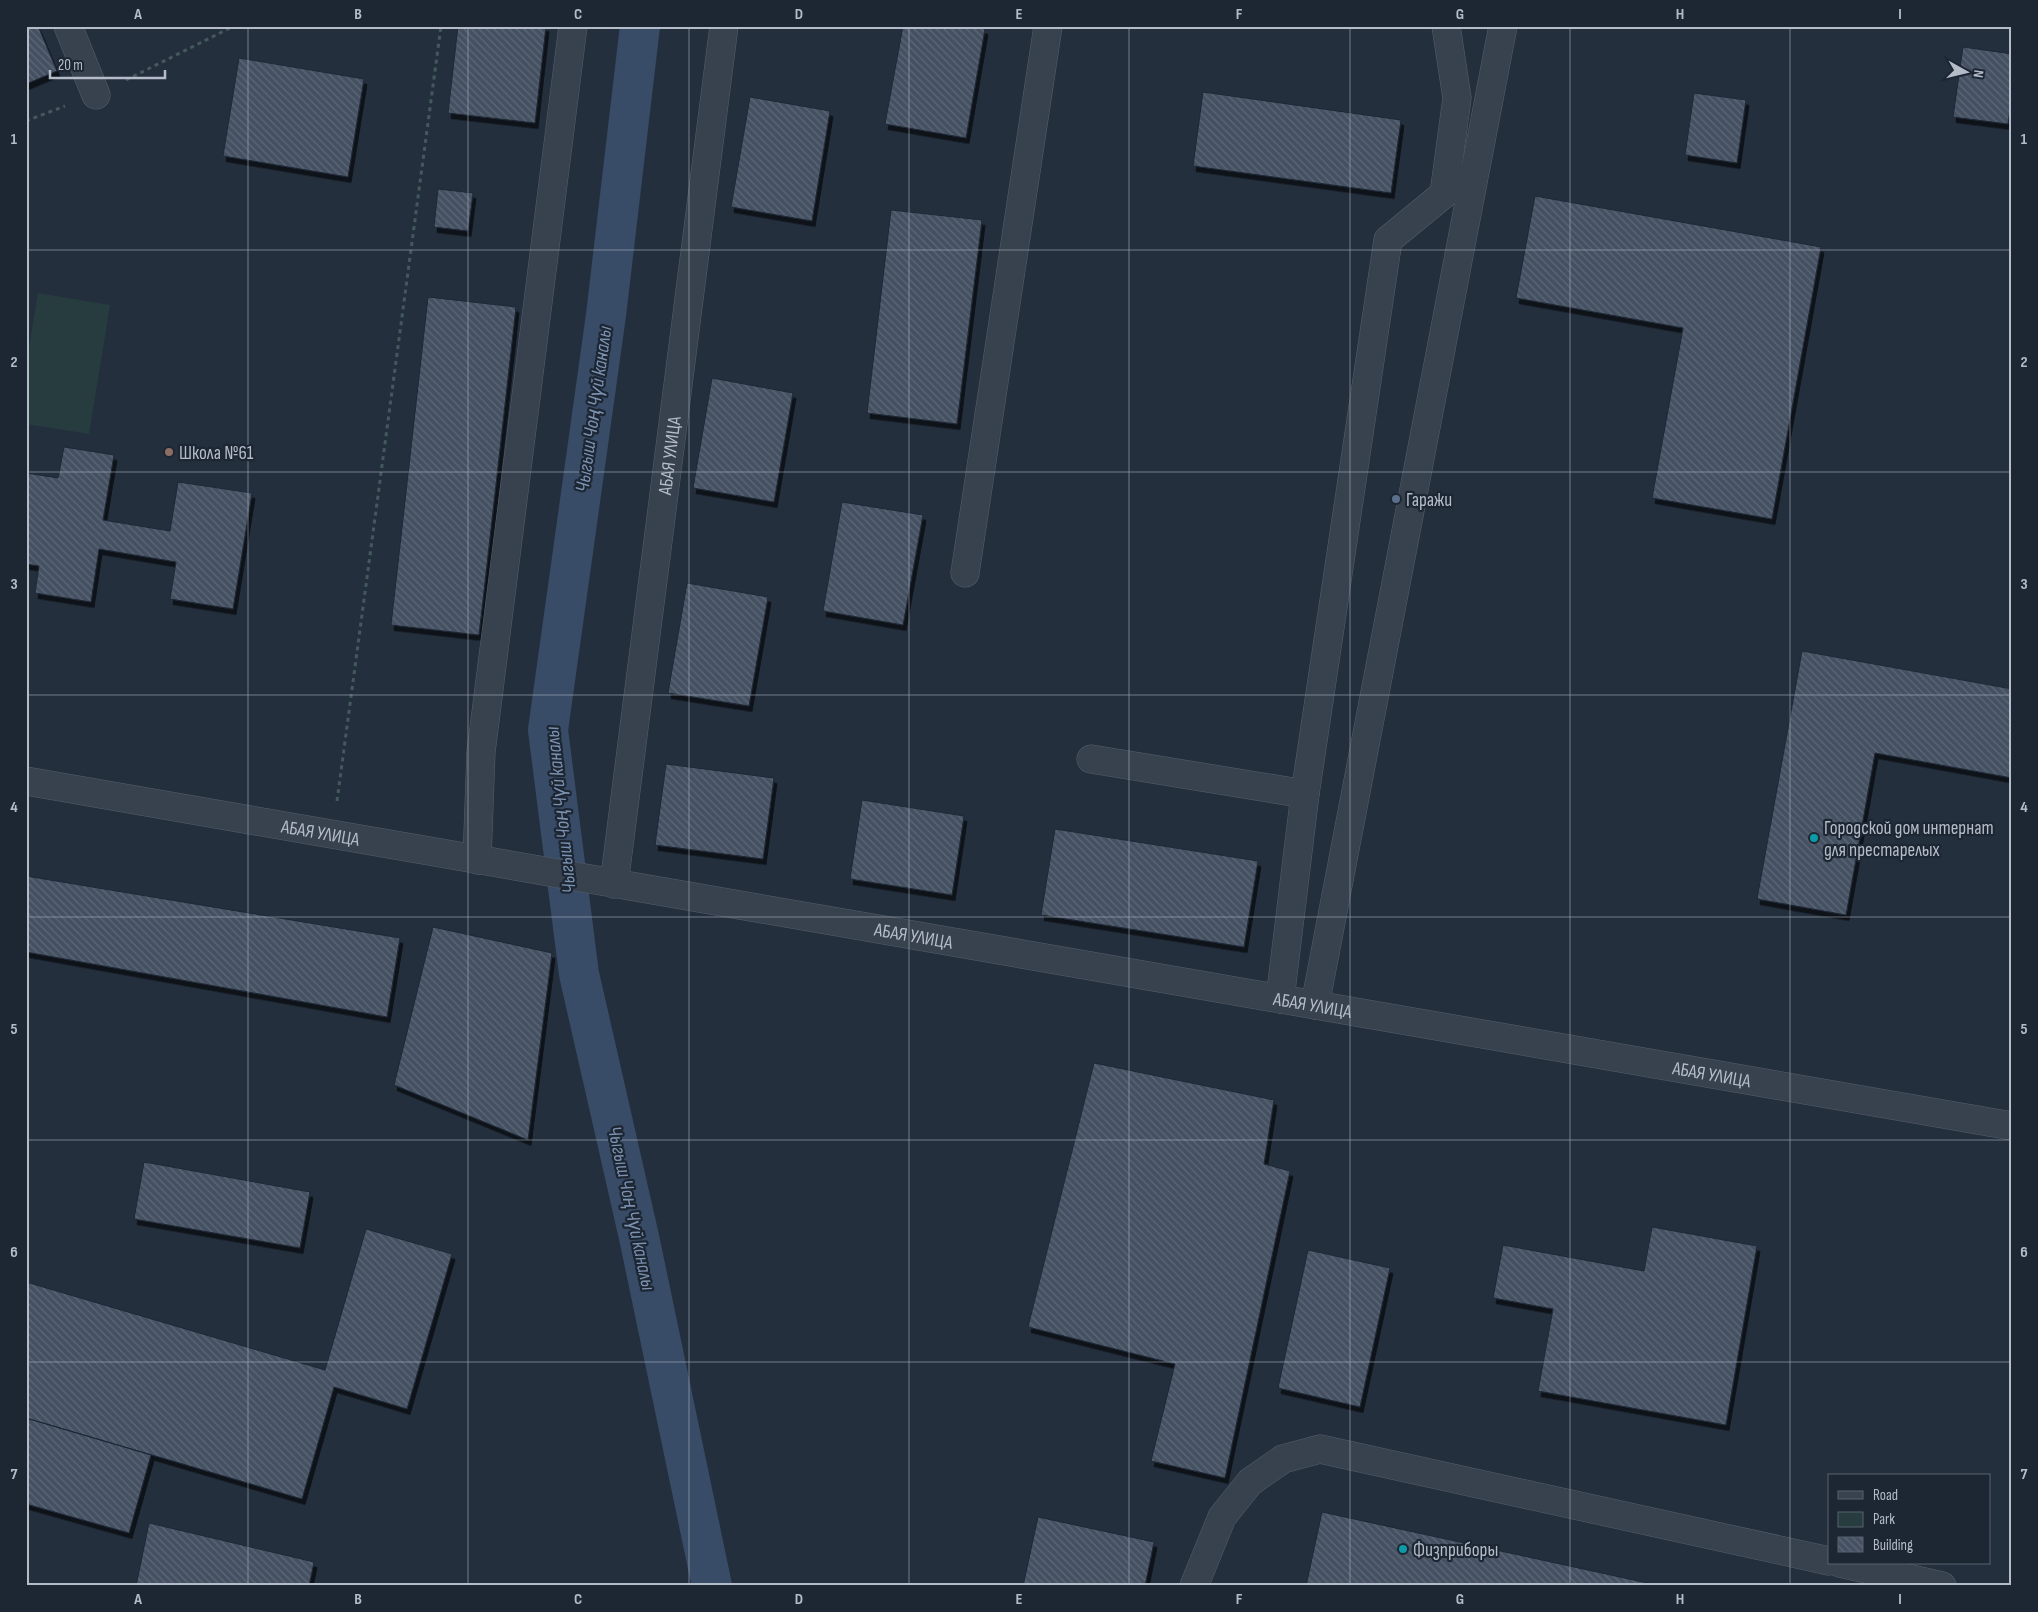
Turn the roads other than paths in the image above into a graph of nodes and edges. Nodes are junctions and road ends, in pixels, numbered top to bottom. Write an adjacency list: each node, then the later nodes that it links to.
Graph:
1 (68, 26): 7 (street)
2 (573, 26): 12 (street)
3 (724, 26): 13 (street, АБАЯ УЛИЦА)
4 (1048, 26): 8 (street)
5 (1446, 26): 11 (street)
6 (1503, 26): 15 (street)
7 (96, 94)
8 (965, 573)
9 (1091, 759): 11 (street)
10 (26, 782): 12 (street, АБАЯ УЛИЦА)
11 (1304, 794): 14 (street)
12 (477, 860): 13 (street, АБАЯ УЛИЦА)
13 (614, 884): 14 (street, АБАЯ УЛИЦА)
14 (1280, 999): 15 (street, АБАЯ УЛИЦА)
15 (1315, 1005): 16 (street, АБАЯ УЛИЦА)
16 (2012, 1126)
17 (1828, 1561): 19 (street)
18 (1844, 1564): 20 (street)
19 (1194, 1586)
20 (1942, 1586)

